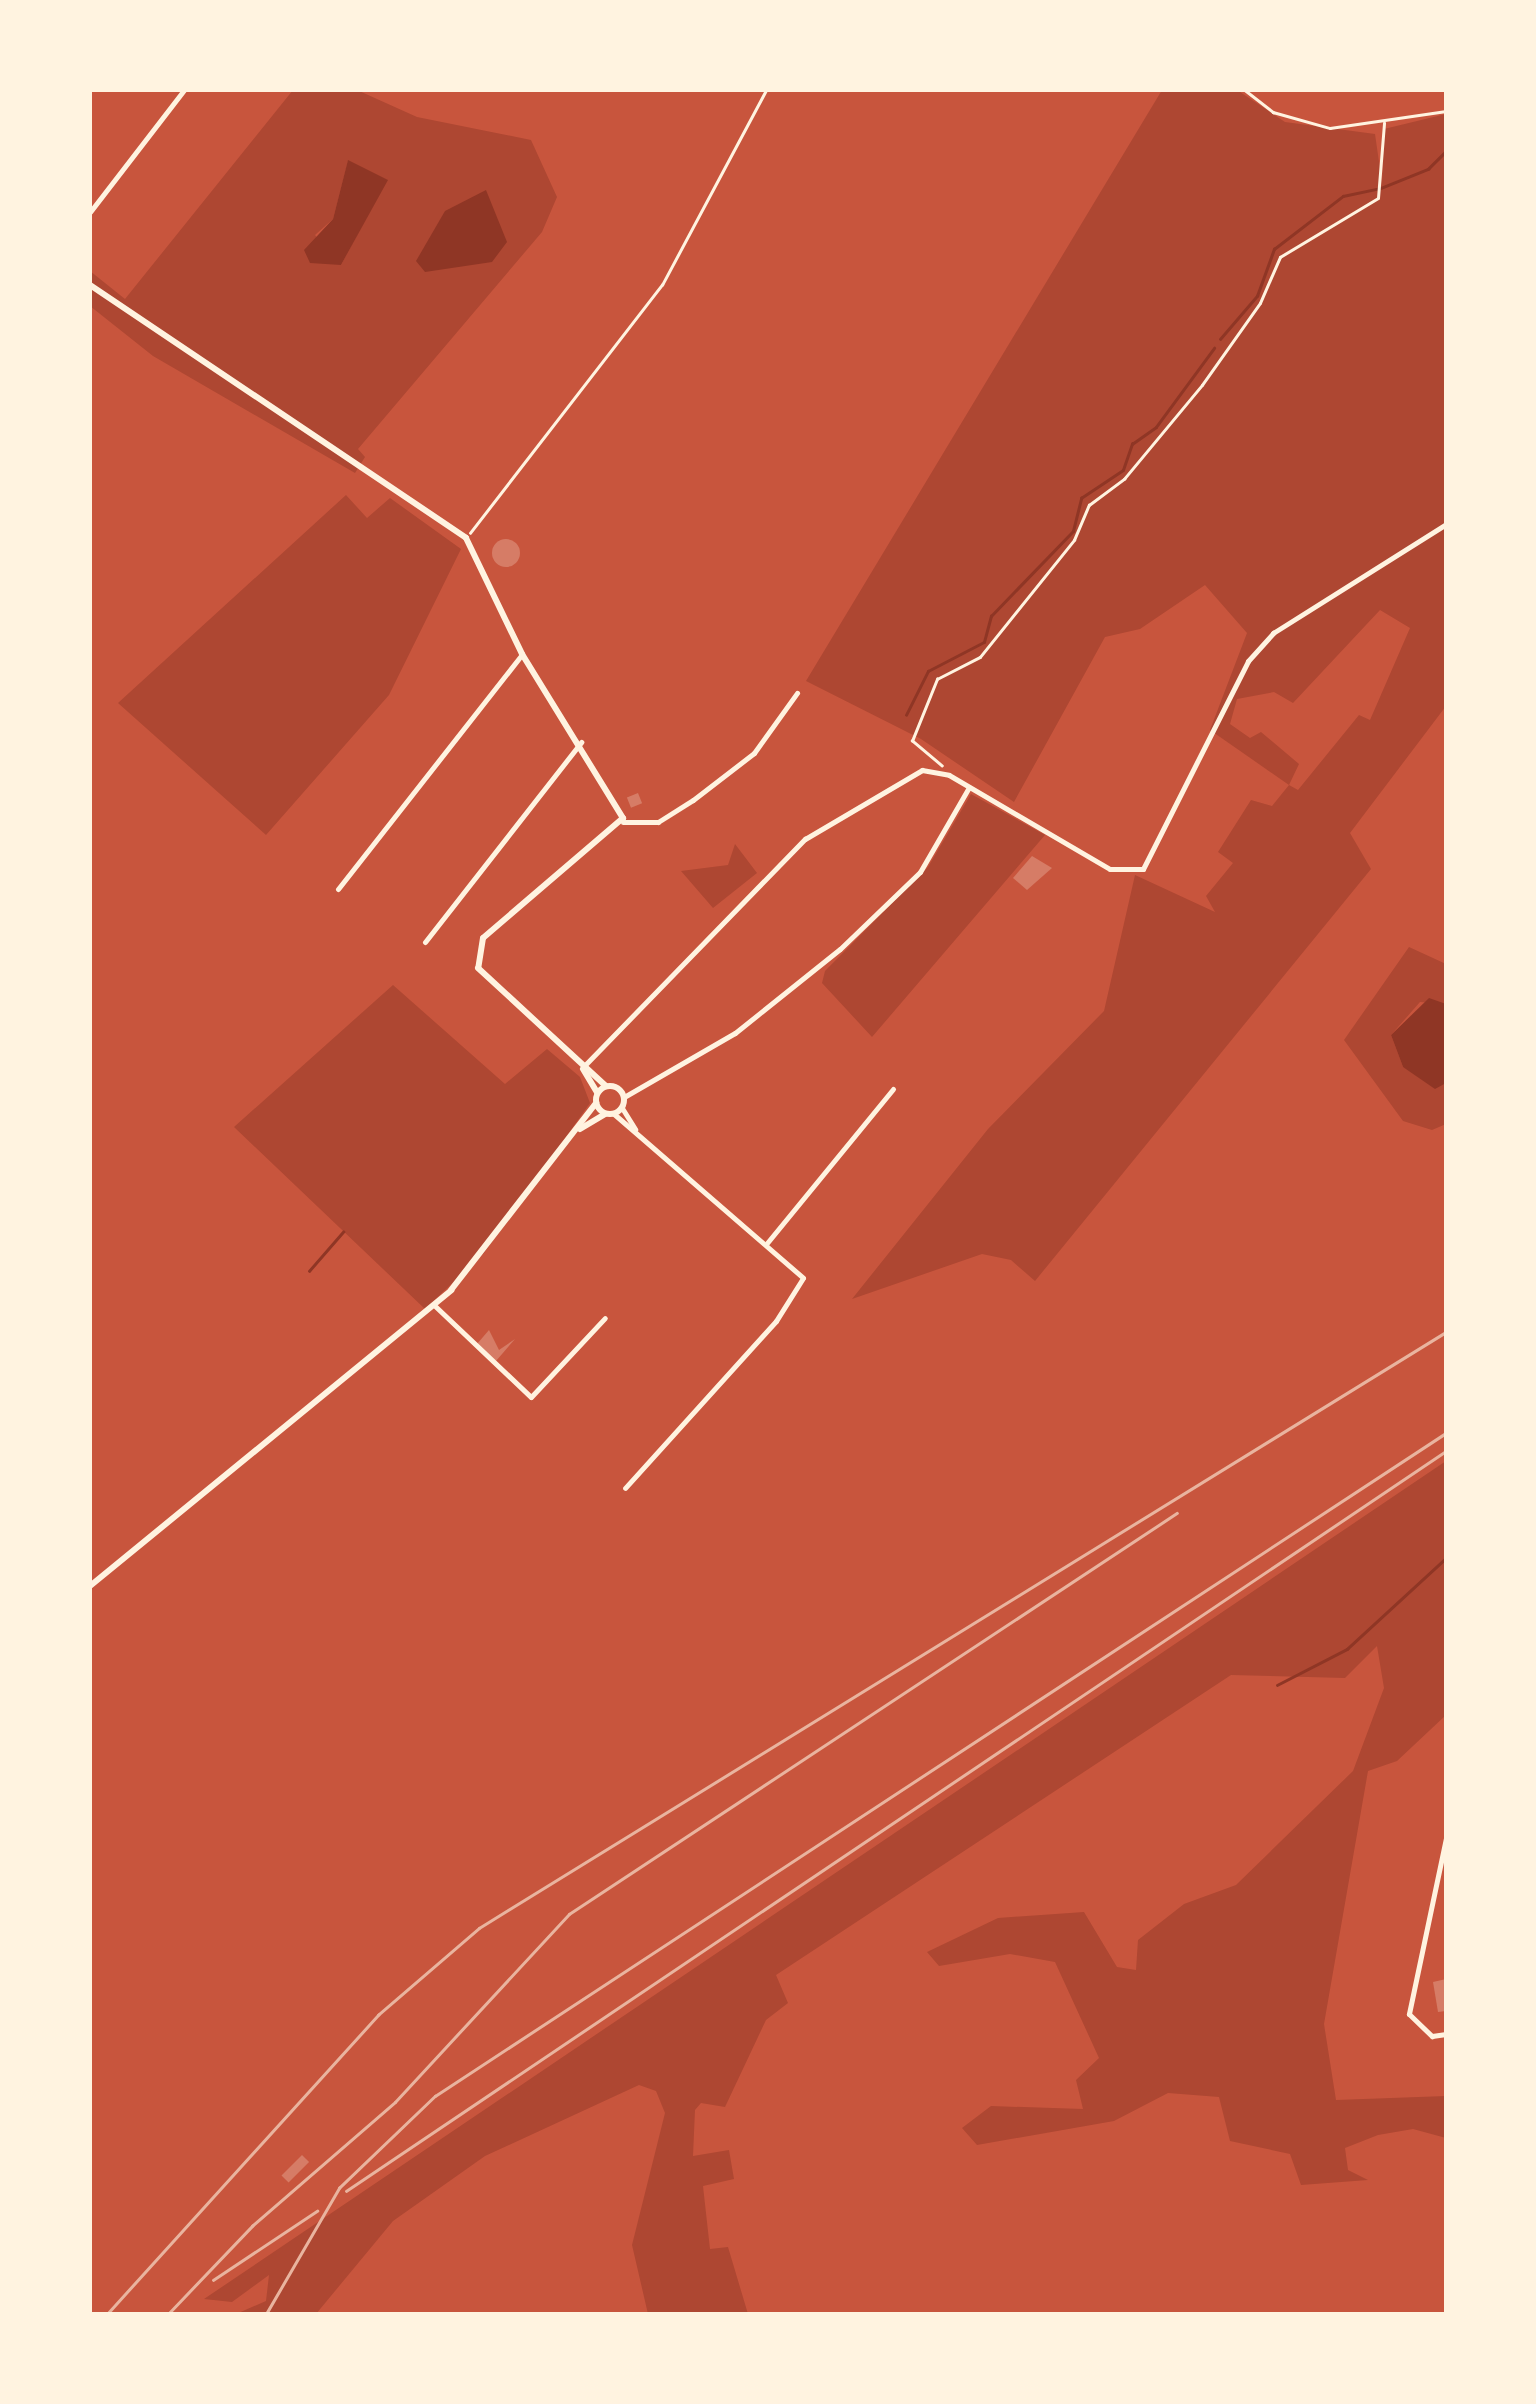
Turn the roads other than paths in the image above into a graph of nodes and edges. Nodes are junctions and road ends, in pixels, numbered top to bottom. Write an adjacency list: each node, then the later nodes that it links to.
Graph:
1 (184, 90): 2 (street)
2 (90, 212)
3 (90, 284): 5 (street)
4 (1446, 524): 8 (street)
5 (522, 654): 7 (street); 10 (street)
6 (797, 693): 9 (street)
7 (581, 742): 9 (street); 11 (street)
8 (969, 786): 12 (street); 16 (street)
9 (622, 822): 12 (street)
10 (338, 889)
11 (425, 942)
12 (582, 1068): 13 (street); 15 (street)
13 (606, 1086): 15 (street); 16 (street)
14 (893, 1090): 22 (street)
15 (598, 1092): 17 (street)
16 (624, 1098): 18 (street)
17 (596, 1103): 19 (street); 20 (street)
18 (622, 1108): 19 (street); 21 (street)
19 (610, 1114): 20 (street); 21 (street)
20 (575, 1132): 23 (street)
21 (636, 1132): 22 (street)
22 (766, 1243): 25 (street)
23 (435, 1306): 24 (street); 26 (street)
24 (605, 1318)
25 (625, 1488)
26 (90, 1586)
27 (1446, 1838): 28 (street)
28 (1446, 2034)

